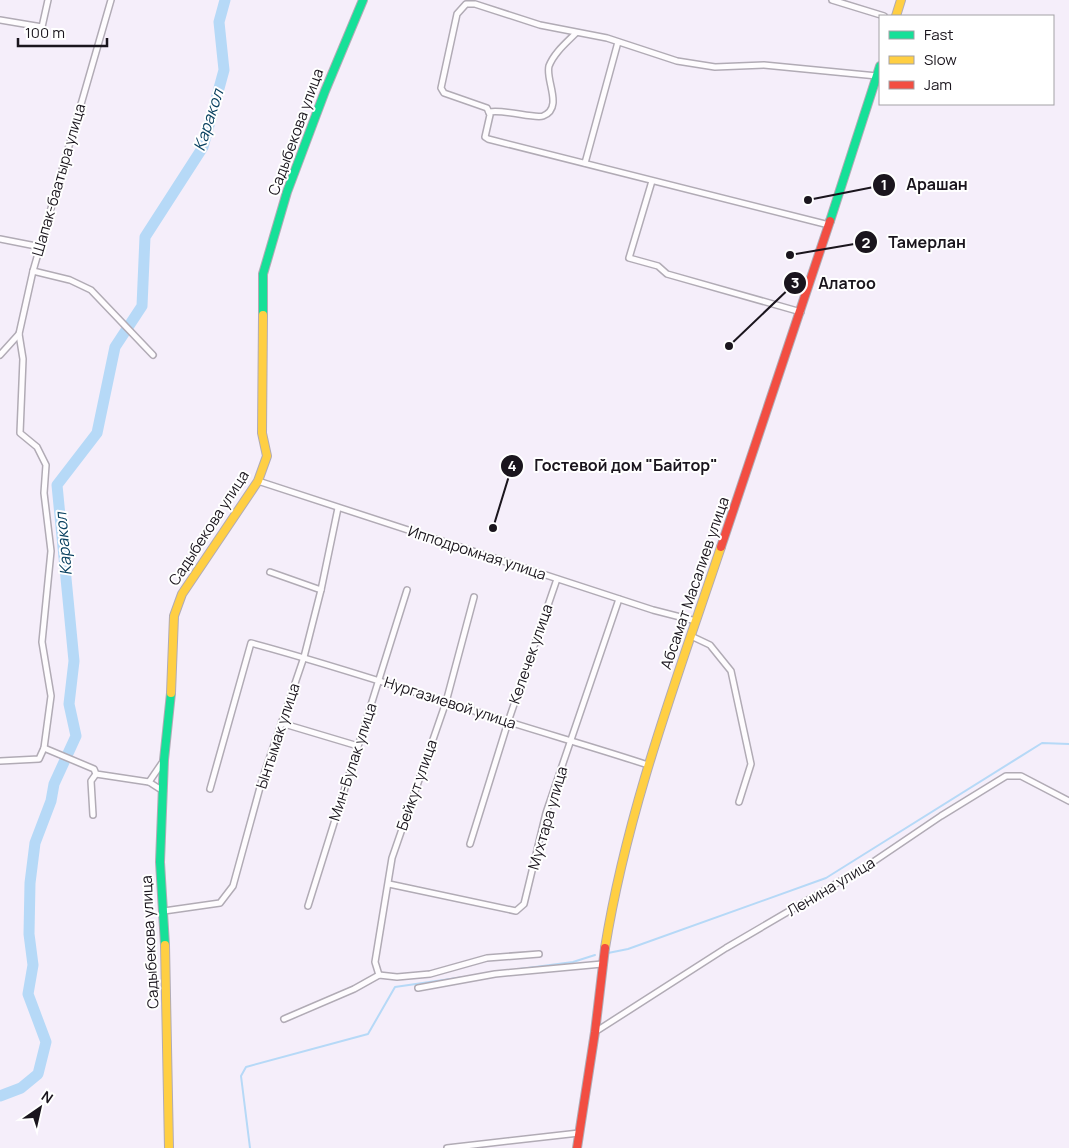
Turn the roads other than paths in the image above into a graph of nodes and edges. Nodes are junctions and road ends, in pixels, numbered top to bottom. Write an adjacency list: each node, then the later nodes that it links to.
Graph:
1 (48, 0): 8 (street)
2 (111, 0): 18 (street, Шапак-баатыра улица)
3 (363, 0): 24 (street, Садыбекова улица)
4 (832, 0): 6 (street)
5 (901, 0): 7 (street)
6 (881, 15)
7 (896, 15)
8 (0, 20)
9 (576, 33): 10 (street); 13 (street); 13 (street)
10 (618, 42): 12 (street); 14 (street)
11 (879, 69): 12 (street, Абсамат Масалиев улица)
12 (877, 76): 16 (street, Абсамат Масалиев улица)
13 (490, 112): 14 (street)
14 (585, 163): 15 (street)
15 (652, 181): 16 (street); 20 (street)
16 (829, 225): 20 (street, Абсамат Масалиев улица)
17 (0, 238): 18 (street)
18 (40, 247): 19 (street, Шапак-баатыра улица)
19 (33, 271): 21 (street, Шапак-баатыра улица); 23 (street)
20 (801, 312): 32 (street, Абсамат Масалиев улица)
21 (19, 334): 22 (street, Шапак-баатыра улица); 41 (street)
22 (0, 355)
23 (153, 355)
24 (258, 481): 25 (street, Ипподромная улица); 42 (street, Садыбекова улица)
25 (338, 508): 27 (street, Ипподромная улица); 28 (street, Ынтымак улица)
26 (270, 572): 28 (street)
27 (557, 579): 31 (street, Ипподромная улица); 37 (street, Келечек улица)
28 (321, 590): 34 (street, Ынтымак улица)
29 (407, 590): 35 (street, Мин-Булак улица)
30 (474, 597): 36 (street, Бейкут улица)
31 (619, 599): 32 (street, Ипподромная улица); 39 (street, Мухтара улица)
32 (696, 621): 33 (street, Абсамат Масалиев улица)
33 (691, 636): 44 (street, Абсамат Масалиев улица); 50 (street)
34 (304, 657): 35 (street, Нургазиевой улица); 38 (street, Ынтымак улица); 47 (street, Нургазиевой улица)
35 (380, 681): 36 (street, Нургазиевой улица); 40 (street, Мин-Булак улица)
36 (446, 702): 37 (street, Нургазиевой улица); 53 (street, Бейкут улица)
37 (508, 722): 39 (street, Нургазиевой улица); 52 (street, Келечек улица)
38 (281, 723): 40 (street); 55 (street, Ынтымак улица)
39 (572, 741): 44 (street, Нургазиевой улица); 53 (street, Мухтара улица)
40 (358, 746): 54 (street, Мин-Булак улица)
41 (44, 748): 43 (street); 45 (street)
42 (164, 760): 46 (street); 48 (street, Садыбекова улица)
43 (0, 761)
44 (648, 765): 57 (street, Абсамат Масалиев улица)
45 (96, 774): 46 (street); 51 (street)
46 (150, 782): 48 (street)
47 (210, 789)
48 (163, 791): 55 (street, Садыбекова улица)
49 (1069, 801): 61 (street, Ленина улица)
50 (740, 802)
51 (93, 815)
52 (470, 844)
53 (389, 884): 58 (street, Бейкут улица)
54 (308, 906)
55 (164, 911): 63 (street, Садыбекова улица)
56 (539, 954): 58 (street)
57 (602, 964): 59 (street); 61 (street, Абсамат Масалиев улица)
58 (379, 975): 60 (street)
59 (418, 988)
60 (284, 1019)
61 (595, 1032): 62 (street, Абсамат Масалиев улица)
62 (579, 1133): 64 (street); 65 (street, Абсамат Масалиев улица)
63 (169, 1148)
64 (447, 1148)
65 (577, 1148)

